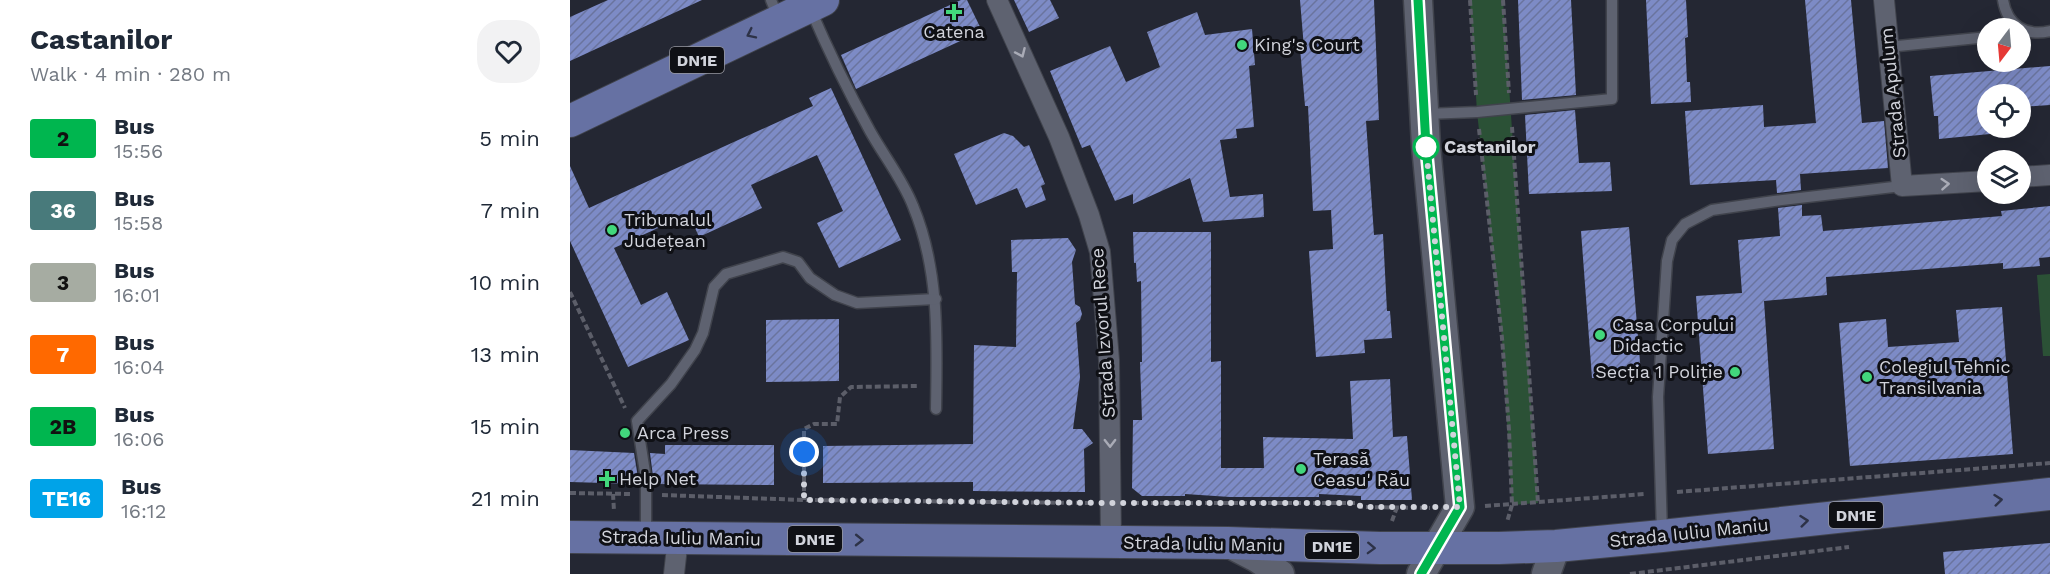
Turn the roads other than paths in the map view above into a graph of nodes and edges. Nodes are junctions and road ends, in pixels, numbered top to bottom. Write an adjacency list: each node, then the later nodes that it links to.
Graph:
1 (997, 0): 26 (street, Strada Izvorul Rece, one-way to 26)
2 (1418, 0): 13 (main road)
3 (1612, 0): 13 (lane)
4 (1884, 0): 12 (street, Strada Apulum)
5 (2003, 0): 8 (lane)
6 (817, 3): 7 (main road, DN1E); 19 (lane)
7 (775, 10): 14 (main road, DN1E, one-way to 14)
8 (2010, 18)
9 (2050, 31): 10 (lane)
10 (2031, 32)
11 (1977, 38): 12 (lane)
12 (1888, 47): 18 (street, Strada Apulum)
13 (1425, 114): 28 (main road)
14 (570, 121)
15 (2050, 175): 16 (street)
16 (2031, 176)
17 (1977, 182): 18 (street, one-way to 17)
18 (1902, 186): 22 (lane)
19 (936, 299): 20 (lane); 24 (lane)
20 (936, 409)
21 (2050, 494): 22 (main road, Strada Iuliu Maniu / DN1E, one-way to 21)
22 (1662, 536): 29 (main road, Strada Iuliu Maniu / DN1E)
23 (570, 537): 24 (main road, Strada Iuliu Maniu / DN1E)
24 (646, 538): 25 (main road, Strada Iuliu Maniu / DN1E)
25 (678, 538): 26 (main road, Strada Iuliu Maniu / DN1E, one-way to 26); 30 (street)
26 (1111, 542): 27 (main road, Strada Iuliu Maniu / DN1E)
27 (1228, 543): 28 (main road, Strada Iuliu Maniu / DN1E, one-way to 28); 31 (main road)
28 (1429, 562): 29 (main road, Strada Iuliu Maniu / DN1E)
29 (1555, 565)
30 (674, 574)
31 (1280, 574)

